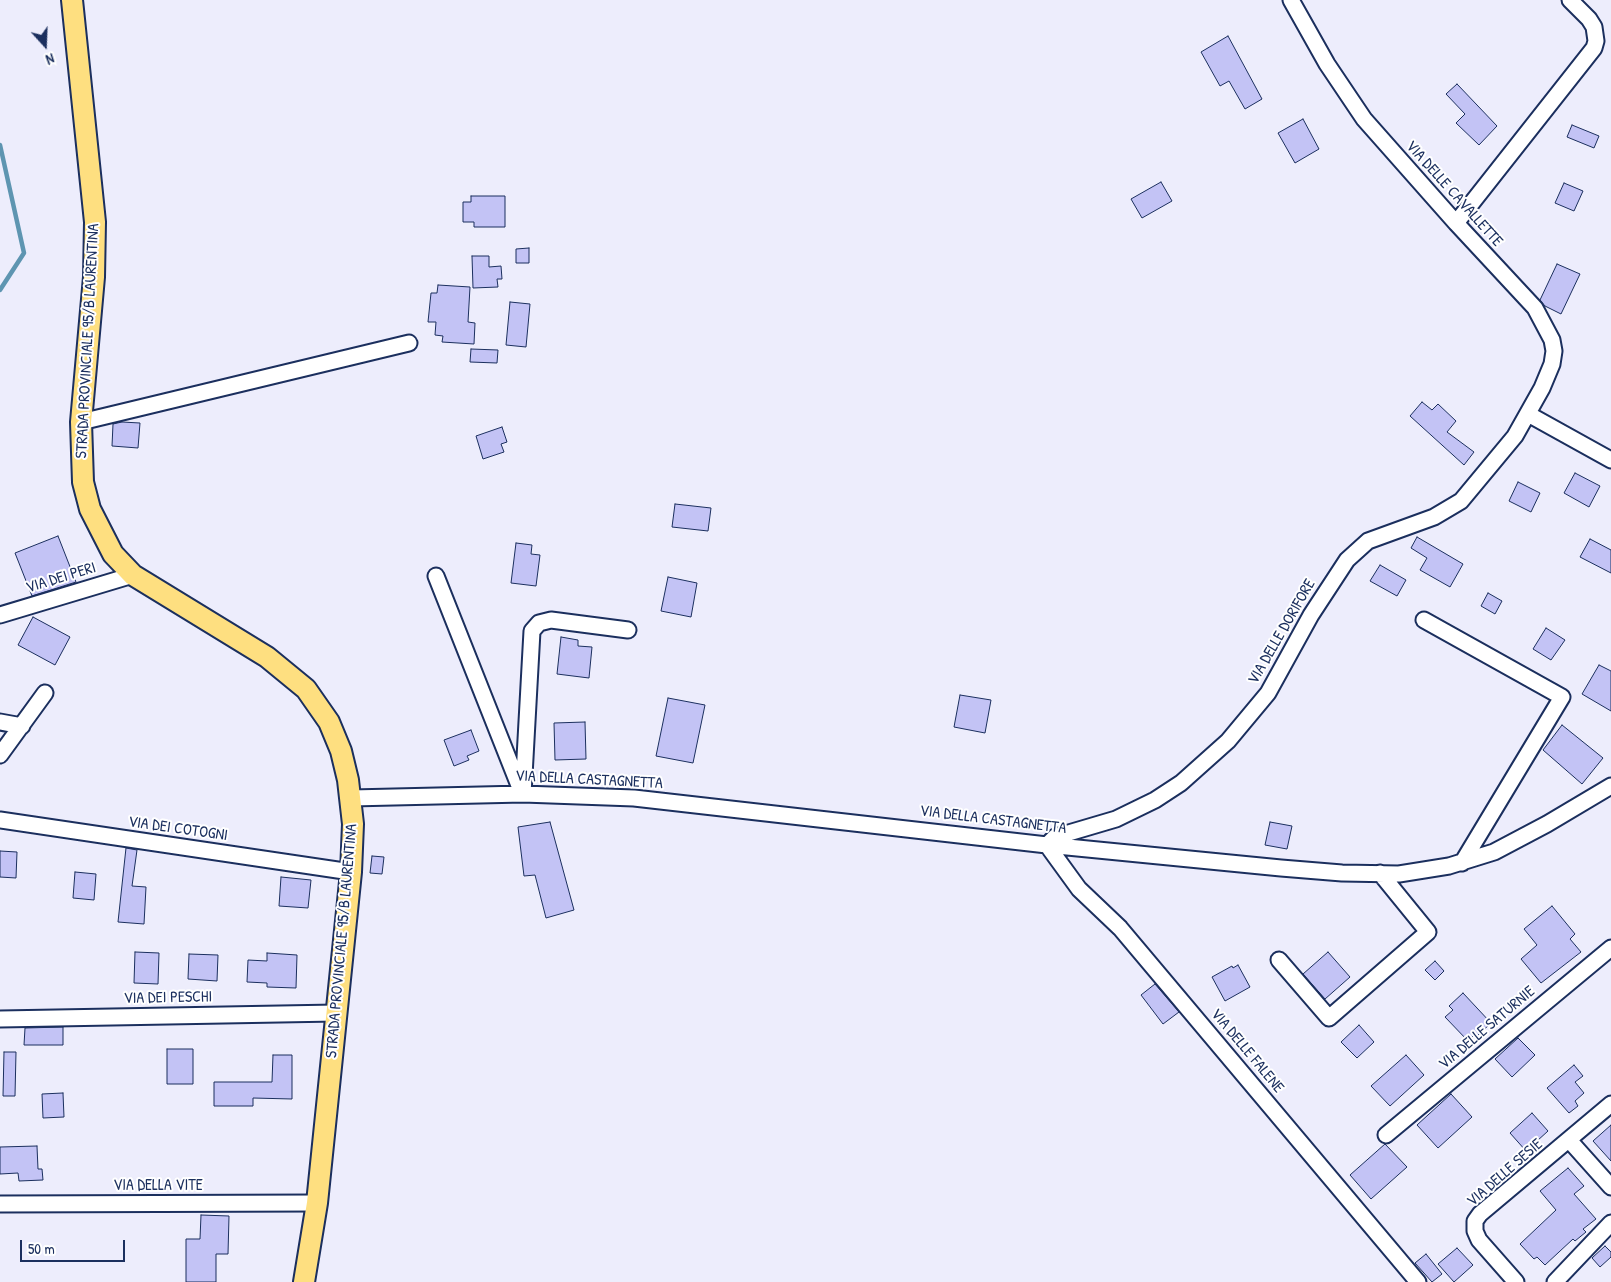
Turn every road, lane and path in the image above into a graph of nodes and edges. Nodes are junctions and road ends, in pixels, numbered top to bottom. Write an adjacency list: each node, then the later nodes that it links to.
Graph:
1 (72, 0): 7 (main road, STRADA PROVINCIALE 95/B LAURENTINA)
2 (1291, 0): 4 (street, VIA DELLE CAVALLETTE)
3 (1570, 0): 4 (street)
4 (1456, 223): 6 (street, VIA DELLE CAVALLETTE)
5 (409, 342): 7 (street)
6 (1528, 414): 8 (street); 22 (street, VIA DELLE DORIFORE)
7 (81, 422): 9 (main road, STRADA PROVINCIALE 95/B LAURENTINA)
8 (1611, 460)
9 (132, 575): 11 (street, VIA DEI PERI); 20 (main road, STRADA PROVINCIALE 95/B LAURENTINA)
10 (436, 576): 19 (street)
11 (0, 615)
12 (1424, 620): 23 (street)
13 (628, 630): 19 (street)
14 (45, 693): 16 (street)
15 (0, 722): 16 (street)
16 (22, 726): 17 (street)
17 (0, 755)
18 (1611, 786): 23 (street, VIA DELLA CASTAGNETTA)
19 (522, 794): 20 (street, VIA DELLA CASTAGNETTA); 22 (street, VIA DELLA CASTAGNETTA)
20 (351, 798): 24 (main road, STRADA PROVINCIALE 95/B LAURENTINA)
21 (0, 820): 24 (street, VIA DEI COTOGNI)
22 (1047, 845): 25 (street, VIA DELLA CASTAGNETTA); 38 (street, VIA DELLE FALENE)
23 (1462, 863): 25 (street, VIA DELLA CASTAGNETTA)
24 (351, 872): 28 (main road, STRADA PROVINCIALE 95/B LAURENTINA)
25 (1380, 873): 27 (street)
26 (1611, 948): 31 (street, VIA DELLE SATURNIE)
27 (1280, 960)
28 (336, 1013): 29 (street, VIA DEI PESCHI); 34 (main road, STRADA PROVINCIALE 95/B LAURENTINA)
29 (0, 1019)
30 (1611, 1104): 32 (street, VIA DELLE SESIE)
31 (1386, 1135)
32 (1569, 1140): 33 (street, VIA DELLE SESIE); 39 (street, VIA DELLE SESIE)
33 (1611, 1187)
34 (316, 1203): 35 (street, VIA DELLA VITE); 37 (main road, STRADA PROVINCIALE 95/B LAURENTINA)
35 (0, 1204)
36 (1611, 1223): 40 (street)
37 (304, 1282)
38 (1418, 1282)
39 (1516, 1282)
40 (1555, 1282)

